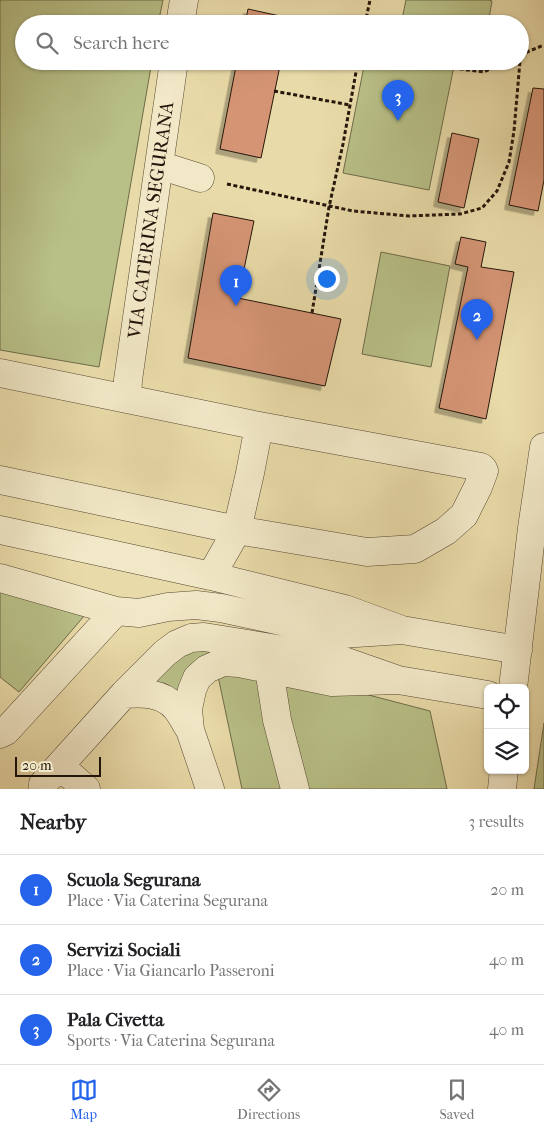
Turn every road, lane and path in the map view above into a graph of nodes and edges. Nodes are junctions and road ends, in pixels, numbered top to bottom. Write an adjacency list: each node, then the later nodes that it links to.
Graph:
1 (184, 0): 3 (street)
2 (370, 0): 4 (path)
3 (182, 15)
4 (367, 15)
5 (544, 45): 6 (path)
6 (529, 51)
7 (173, 70): 14 (street, VIA CATERINA SEGURANA)
8 (356, 70): 13 (path)
9 (469, 70): 10 (path)
10 (488, 70)
11 (519, 70): 16 (path)
12 (274, 91): 13 (path)
13 (350, 105): 16 (path)
14 (159, 165): 15 (street); 19 (street, VIA CATERINA SEGURANA)
15 (200, 178): 16 (path)
16 (329, 207): 17 (path)
17 (312, 314)
18 (0, 373): 19 (street)
19 (128, 389): 20 (street)
20 (259, 426): 24 (street); 24 (street)
21 (544, 447): 29 (street)
22 (0, 480): 24 (street)
23 (0, 530): 25 (street)
24 (236, 530): 25 (street)
25 (211, 576): 28 (street)
26 (0, 578): 27 (street)
27 (116, 612): 28 (street); 36 (street)
28 (402, 630): 29 (street)
29 (518, 650): 32 (street)
30 (269, 669): 31 (street); 35 (street); 41 (street)
31 (398, 680): 33 (street); 34 (street)
32 (514, 684)
33 (124, 694): 35 (street); 38 (street)
34 (484, 694)
35 (190, 730): 40 (street)
36 (0, 734)
37 (504, 774): 42 (street)
38 (49, 782): 39 (street)
39 (86, 789)
40 (210, 789)
41 (295, 789)
42 (502, 789)

